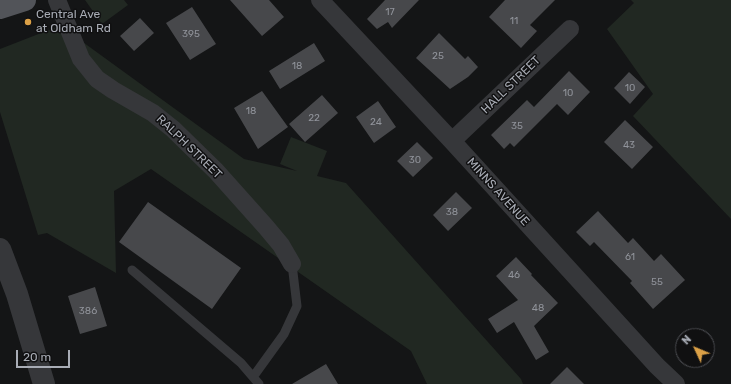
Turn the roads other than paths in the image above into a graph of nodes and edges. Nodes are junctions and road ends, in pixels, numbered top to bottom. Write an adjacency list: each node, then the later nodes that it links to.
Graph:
1 (25, 0): 4 (main road)
2 (57, 0): 8 (street, RALPH STREET)
3 (320, 0): 6 (street, MINNS AVENUE)
4 (0, 8)
5 (570, 29): 6 (street, HALL STREET)
6 (452, 141): 13 (street, MINNS AVENUE)
7 (0, 249): 11 (street)
8 (292, 264): 10 (lane)
9 (132, 270): 10 (lane)
10 (253, 377): 12 (lane)
11 (44, 384)
12 (259, 384)
13 (676, 384)

